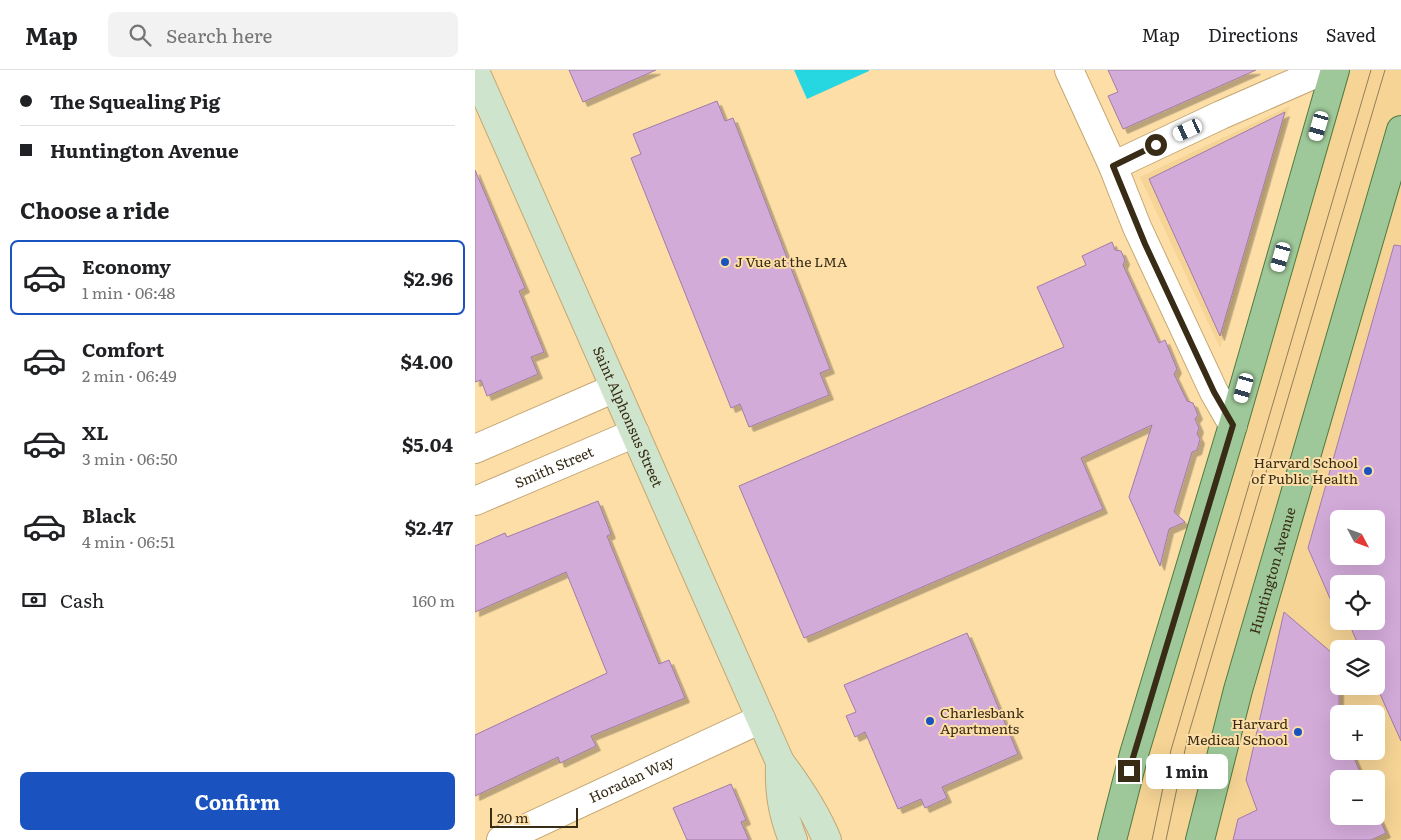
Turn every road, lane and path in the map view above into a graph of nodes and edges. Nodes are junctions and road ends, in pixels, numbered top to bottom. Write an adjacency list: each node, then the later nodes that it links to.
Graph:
1 (1069, 70): 6 (street)
2 (1324, 70): 6 (street)
3 (1335, 70): 8 (main road)
4 (475, 71): 7 (main road, Saint Alphonsus Street)
5 (1401, 130): 18 (main road, Huntington Avenue)
6 (1113, 166): 8 (street)
7 (615, 388): 9 (main road, Saint Alphonsus Street); 10 (street)
8 (1233, 425): 17 (main road)
9 (635, 433): 11 (street, Smith Street); 12 (main road, Saint Alphonsus Street)
10 (475, 449)
11 (475, 501)
12 (761, 719): 13 (main road, Saint Alphonsus Street); 14 (street, Horadan Way)
13 (780, 762): 15 (main road, Saint Alphonsus Street); 16 (main road, Saint Alphonsus Street)
14 (501, 840)
15 (793, 840)
16 (827, 840)
17 (1112, 840)
18 (1201, 840)

